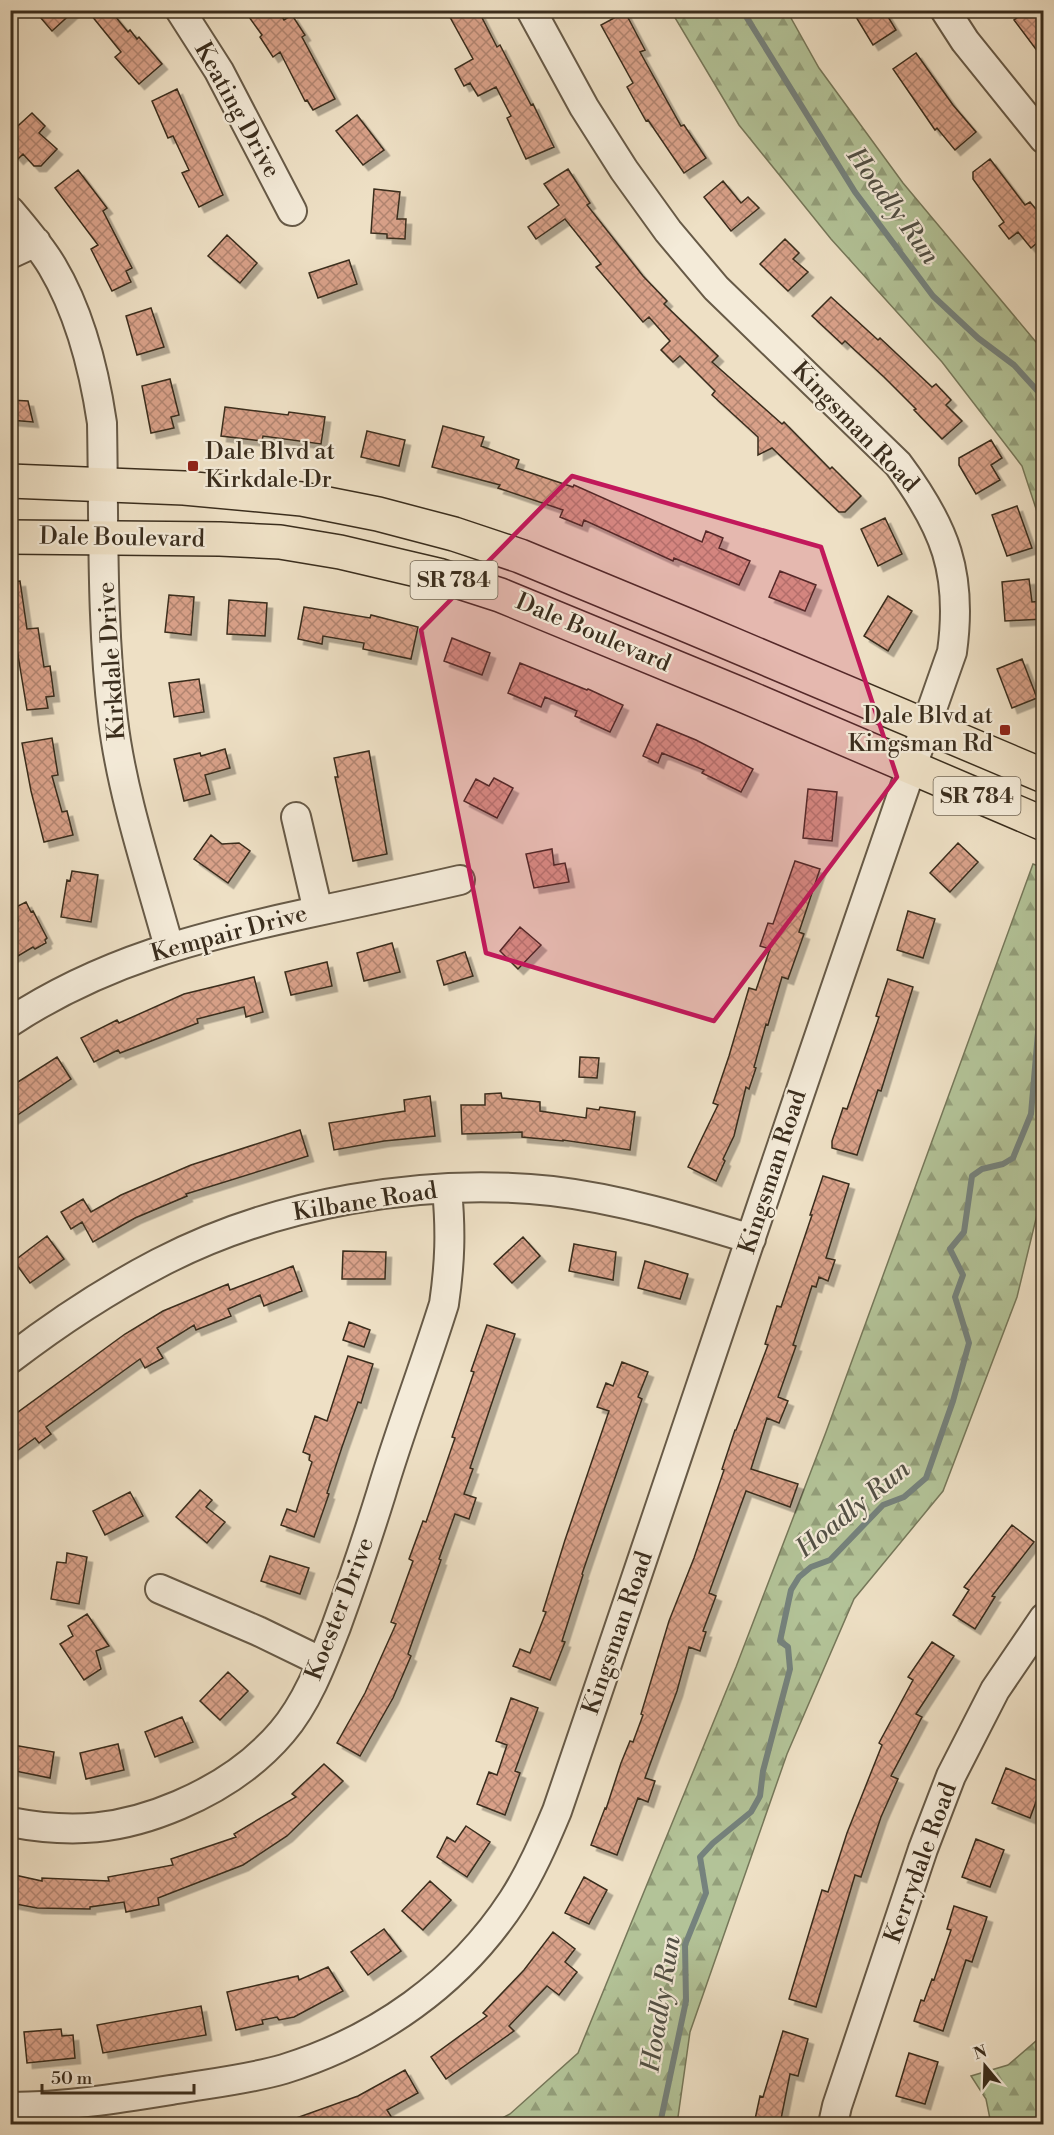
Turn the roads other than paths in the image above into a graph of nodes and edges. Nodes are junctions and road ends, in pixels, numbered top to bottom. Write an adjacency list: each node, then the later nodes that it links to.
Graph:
1 (180, 10): 6 (street, Keating Drive)
2 (531, 10): 13 (street, Kingsman Road)
3 (945, 10): 4 (street)
4 (1044, 139)
5 (10, 211): 7 (street, Kirkdale Drive)
6 (292, 211)
7 (36, 242): 8 (street); 10 (street, Kirkdale Drive)
8 (10, 254)
9 (10, 481): 10 (main road, Dale Boulevard / SR 784)
10 (103, 484): 12 (street, Kirkdale Drive); 13 (main road, Dale Boulevard / SR 784)
11 (10, 537): 12 (main road, Dale Boulevard / SR 784)
12 (104, 537): 14 (main road, Dale Boulevard / SR 784); 20 (street, Kirkdale Drive)
13 (926, 726): 14 (street, Kingsman Road); 15 (main road, Dale Boulevard / SR 784)
14 (911, 768): 17 (main road, Dale Boulevard / SR 784); 23 (street, Kingsman Road)
15 (1044, 776)
16 (296, 818): 19 (street)
17 (1044, 824)
18 (460, 880): 19 (street, Kempair Drive)
19 (318, 911): 20 (street, Kempair Drive)
20 (169, 947): 21 (street, Kempair Drive)
21 (10, 1022)
22 (447, 1189): 23 (street, Kilbane Road); 24 (street, Kilbane Road); 27 (street, Koester Drive)
23 (751, 1239): 29 (street, Kingsman Road)
24 (10, 1359)
25 (160, 1589): 27 (street)
26 (1044, 1618): 30 (street, Kerrydale Road)
27 (322, 1662): 28 (street, Koester Drive)
28 (10, 1822)
29 (10, 2107)
30 (833, 2124)

